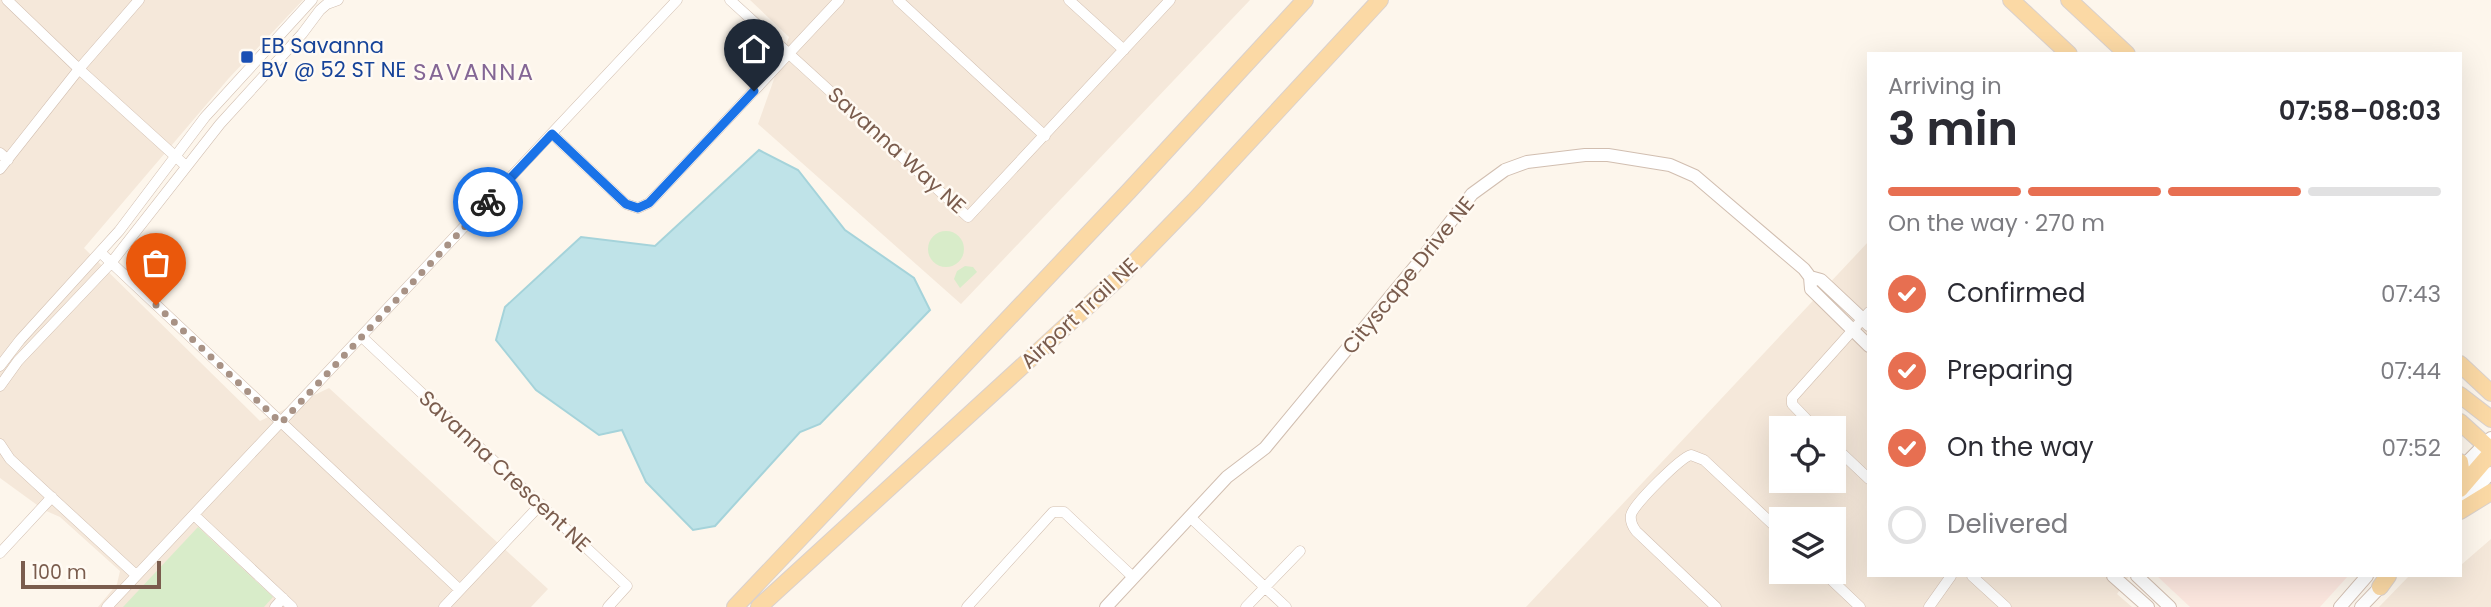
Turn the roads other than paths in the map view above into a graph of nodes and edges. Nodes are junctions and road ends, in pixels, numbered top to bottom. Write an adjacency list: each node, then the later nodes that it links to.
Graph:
1 (7, 0): 19 (street)
2 (139, 0): 19 (street)
3 (312, 0): 23 (street)
4 (338, 0): 24 (street)
5 (677, 0): 20 (street)
6 (730, 0): 18 (street, Savanna Way NE)
7 (839, 0): 18 (street)
8 (898, 0): 21 (street)
9 (1069, 0): 15 (street)
10 (1170, 0): 15 (street, Savanna Way NE)
11 (1305, 0): 78 (main road, Airport Trail NE)
12 (2008, 0): 16 (main road)
13 (2069, 0): 17 (main road)
14 (1380, 1): 79 (main road, Airport Trail NE)
15 (1124, 50): 21 (street, Savanna Way NE)
16 (2065, 50)
17 (2125, 52)
18 (789, 53): 20 (street); 21 (street, Savanna Way NE)
19 (79, 69): 22 (street); 23 (street)
20 (552, 134): 31 (street)
21 (1045, 136)
22 (4, 157): 25 (street)
23 (174, 157): 24 (street); 26 (street)
24 (186, 166): 27 (street)
25 (0, 169)
26 (101, 253): 27 (street); 33 (street)
27 (111, 263): 36 (street); 41 (street)
28 (1810, 277): 29 (street, Cityscape Drive NE); 30 (street, Cityscape Drive NE); 57 (street, Cityscape Drive NE)
29 (1867, 319): 30 (street)
30 (1852, 330): 32 (street, Cityscape Drive NE); 39 (street)
31 (362, 337): 41 (street); 54 (street, Savanna Crescent NE)
32 (1867, 344)
33 (0, 366)
34 (2462, 366): 35 (main road)
35 (2484, 382): 37 (main road)
36 (0, 386)
37 (2491, 393)
38 (2462, 397): 40 (main road)
39 (1802, 416)
40 (2491, 419)
41 (281, 423): 56 (street); 71 (street)
42 (2462, 424): 44 (main road)
43 (0, 444): 46 (street)
44 (2490, 446): 47 (street); 50 (main road)
45 (1846, 457): 49 (street)
46 (5, 458): 52 (street)
47 (2462, 468)
48 (2491, 473): 53 (street)
49 (1867, 477)
50 (2462, 486)
51 (2491, 492): 55 (main road)
52 (52, 497): 60 (street); 61 (street)
53 (2462, 503)
54 (541, 504): 71 (street); 77 (street, Savanna Crescent NE)
55 (2462, 510)
56 (194, 515): 61 (street); 72 (street)
57 (1190, 517): 62 (street, Cityscape Drive NE); 70 (street)
58 (1769, 521): 84 (street)
59 (1300, 551): 70 (street)
60 (0, 553)
61 (136, 575): 73 (street)
62 (1133, 577): 80 (street); 81 (street, Cityscape Drive NE)
63 (1950, 577): 86 (street)
64 (1973, 577): 87 (street)
65 (2114, 577): 88 (street)
66 (2138, 577): 89 (street)
67 (2366, 577): 90 (street)
68 (2386, 580): 91 (street)
69 (1836, 584): 85 (street)
70 (1265, 587): 82 (street); 83 (street)
71 (460, 590): 76 (street)
72 (283, 598): 74 (street); 75 (street)
73 (107, 607)
74 (275, 607)
75 (292, 607)
76 (444, 607)
77 (608, 607)
78 (735, 607)
79 (759, 607)
80 (967, 607)
81 (1105, 607)
82 (1246, 607)
83 (1286, 607)
84 (1716, 607)
85 (1860, 607)
86 (1929, 607)
87 (2006, 607)
88 (2148, 607)
89 (2170, 607)
90 (2340, 607)
91 (2361, 607)

